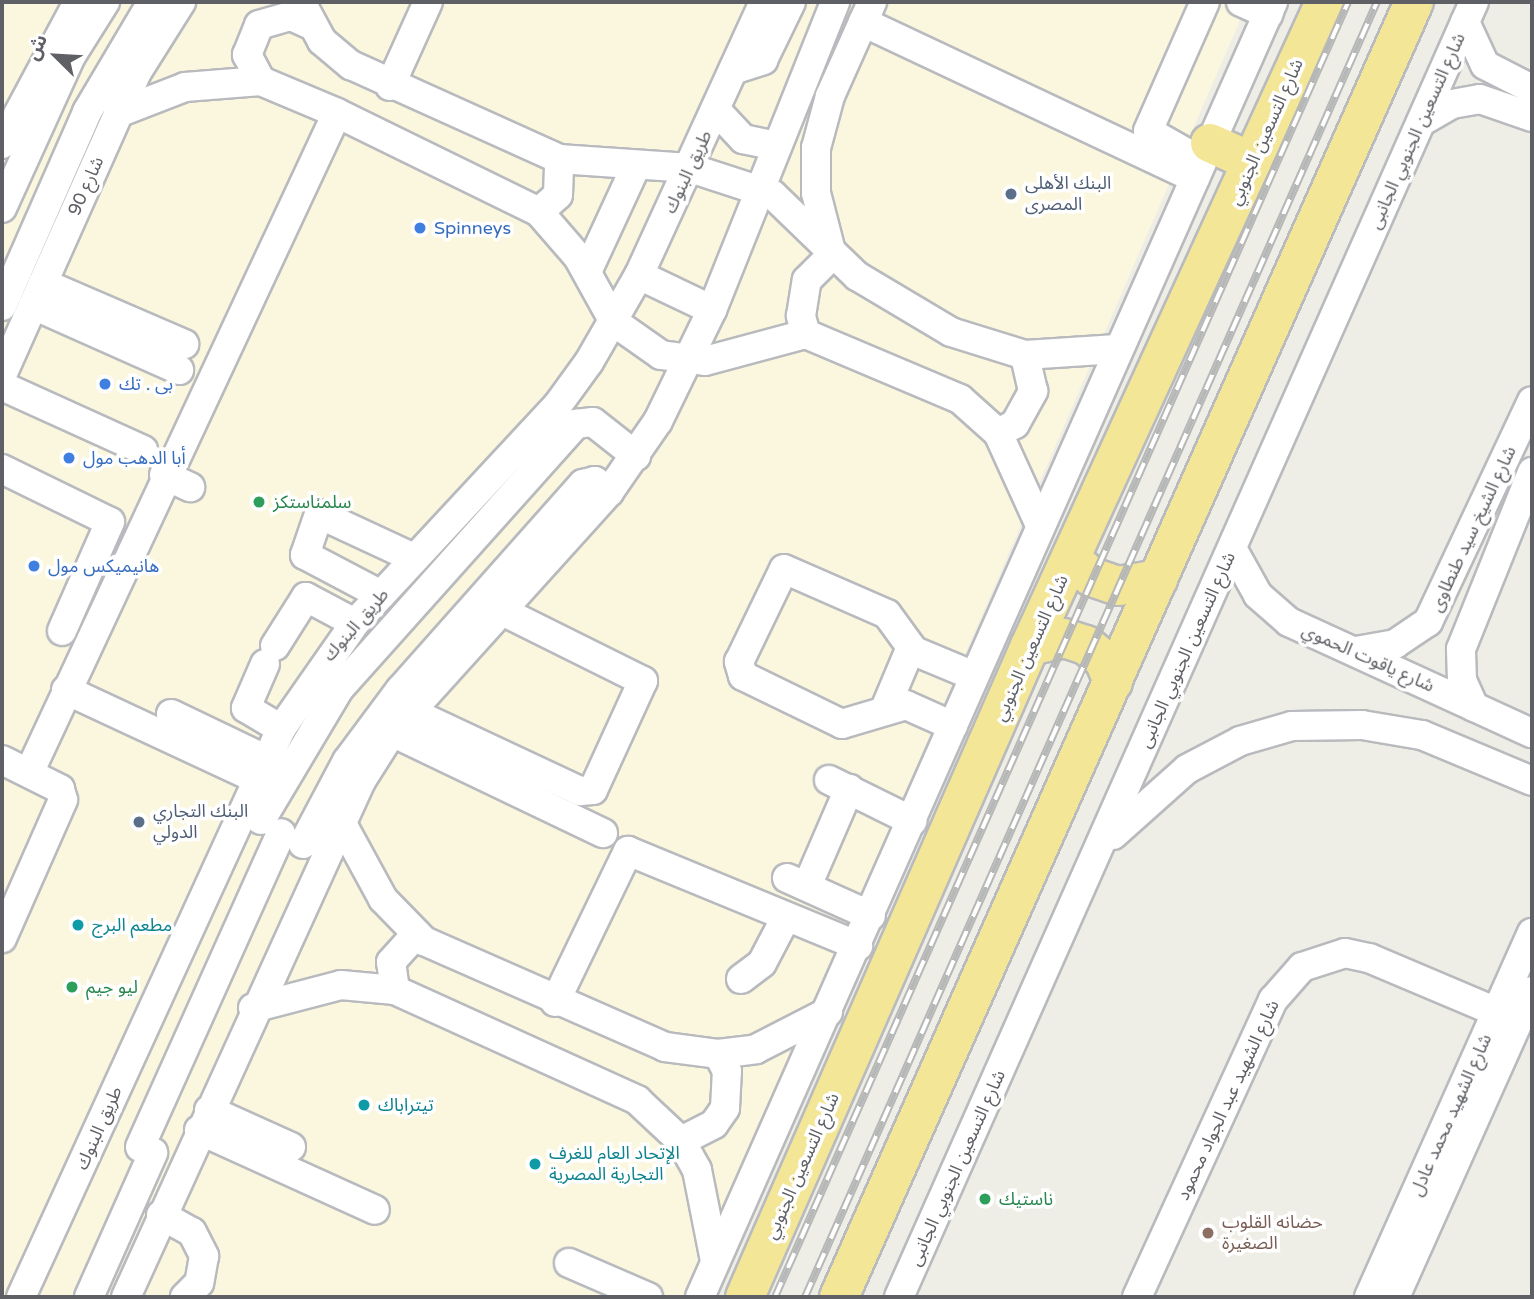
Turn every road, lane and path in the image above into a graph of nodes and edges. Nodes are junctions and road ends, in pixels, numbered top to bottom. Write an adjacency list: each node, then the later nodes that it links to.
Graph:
1 (78, 2): 28 (street)
2 (105, 2): 36 (street)
3 (152, 2): 42 (street)
4 (181, 2): 24 (street, شارع 90)
5 (429, 2): 20 (street)
6 (764, 2): 17 (street, طريق البنوك)
7 (791, 2): 17 (street)
8 (835, 2): 18 (street, طريق البنوك)
9 (1205, 2): 31 (street)
10 (1241, 2): 13 (street)
11 (1325, 2): 32 (highway, شارع التسعين الجنوبي)
12 (1414, 2): 66 (highway)
13 (1271, 8): 31 (street)
14 (867, 12): 21 (street); 31 (street)
15 (1470, 12): 22 (street); 27 (street, شارع التسعين الجنوبي الجانبى)
16 (305, 13): 19 (street); 20 (street)
17 (733, 71): 23 (street, طريق البنوك)
18 (804, 78): 21 (street); 29 (street, طريق البنوك)
19 (261, 81): 24 (street); 25 (street)
20 (390, 86): 30 (street)
21 (833, 89): 38 (street)
22 (1532, 89)
23 (716, 110): 29 (street); 34 (street, طريق البنوك)
24 (118, 113): 41 (street, شارع 90)
25 (337, 113): 37 (street); 58 (street)
26 (1532, 117): 27 (street)
27 (1420, 122): 63 (street, شارع التسعين الجنوبي الجانبى)
28 (2, 144)
29 (776, 146): 35 (street, طريق البنوك)
30 (559, 159): 33 (street); 37 (street)
31 (1203, 160): 32 (highway); 46 (street)
32 (1252, 162): 65 (highway, شارع التسعين الجنوبي)
33 (636, 166): 34 (street); 39 (street)
34 (690, 168): 35 (street); 40 (street, طريق البنوك)
35 (759, 189): 38 (street); 43 (street, طريق البنوك)
36 (2, 208)
37 (539, 212): 39 (street)
38 (832, 255): 45 (street); 47 (street)
39 (587, 272): 44 (street)
40 (639, 275): 43 (street); 44 (street, طريق البنوك)
41 (38, 294): 48 (street); 50 (street, شارع 90)
42 (2, 306)
43 (712, 310): 49 (street, طريق البنوك)
44 (614, 322): 49 (street); 64 (street, طريق البنوك)
45 (806, 334): 49 (street); 53 (street)
46 (1116, 349): 47 (street); 62 (street)
47 (1025, 355): 53 (street)
48 (181, 357)
49 (688, 362): 55 (street, طريق البنوك)
50 (2, 375)
51 (2, 386): 54 (street)
52 (1532, 401): 73 (street, شارع الشيخ سيد طنطاوى)
53 (999, 433): 62 (street)
54 (143, 450)
55 (636, 456): 60 (street, طريق البنوك); 90 (street)
56 (2, 469): 70 (street)
57 (1532, 472): 61 (street, شارع الشيخ سيد طنطاوى)
58 (164, 475): 59 (street); 76 (street)
59 (190, 487)
60 (609, 492): 68 (street, طريق البنوك); 90 (street, طريق البنوك)
61 (1525, 509): 77 (street, شارع الشيخ سيد طنطاوى)
62 (1040, 525): 74 (street)
63 (1233, 550): 73 (street, شارع ياقوت الحموي); 92 (street, شارع التسعين الجنوبي الجانبى)
64 (414, 558): 67 (street, طريق البنوك); 67 (street)
65 (1072, 559): 66 (highway); 71 (highway, شارع التسعين الجنوبي)
66 (1158, 579): 75 (highway)
67 (381, 595): 69 (street, طريق البنوك)
68 (504, 612): 80 (street, طريق البنوك); 80 (street)
69 (355, 624): 82 (street, طريق البنوك); 82 (street)
70 (62, 631)
71 (1030, 646): 75 (highway); 125 (highway, شارع التسعين الجنوبي)
72 (911, 647): 74 (street); 78 (street); 78 (street)
73 (1356, 651): 77 (street, شارع ياقوت الحموي)
74 (975, 676): 81 (street)
75 (1113, 682): 126 (highway)
76 (66, 690): 85 (street); 86 (street)
77 (1475, 707): 83 (street, شارع ياقوت الحموي)
78 (884, 709): 81 (street)
79 (171, 714): 85 (street)
80 (401, 722): 88 (street, طريق البنوك); 91 (street)
81 (953, 726): 89 (street)
82 (281, 729): 85 (street, طريق البنوك)
83 (1532, 733)
84 (2, 760): 86 (street)
85 (260, 769): 90 (street, طريق البنوك)
86 (29, 773): 97 (street)
87 (1532, 781): 92 (street)
88 (340, 820): 90 (street, طريق البنوك); 96 (street)
89 (912, 821): 93 (street); 93 (street)
90 (282, 832): 103 (street, طريق البنوك); 108 (street, طريق البنوك); 111 (street, طريق البنوك)
91 (603, 833)
92 (1100, 850): 127 (street, شارع التسعين الجنوبي الجانبى)
93 (871, 916): 98 (street)
94 (786, 917): 98 (street); 99 (street); 102 (street)
95 (1532, 933): 105 (street, شارع الشهيد محمد عادل)
96 (416, 934): 100 (street); 102 (street)
97 (2, 938)
98 (858, 946): 104 (street)
99 (741, 979)
100 (395, 990): 103 (street); 109 (street)
101 (1532, 992): 105 (street, شارع الشهيد محمد عادل)
102 (555, 1002): 106 (street)
103 (253, 1008): 107 (street, طريق البنوك)
104 (828, 1012): 106 (street); 115 (street)
105 (1507, 1017): 117 (street, شارع الشهيد محمد عادل); 128 (street, شارع الشهيد عبد الجواد محمود)
106 (718, 1054): 109 (street)
107 (204, 1120): 110 (street); 112 (street, طريق البنوك); 113 (street)
108 (106, 1132): 111 (street); 118 (street, طريق البنوك); 119 (street)
109 (681, 1140): 115 (street)
110 (291, 1147)
111 (146, 1150): 112 (street); 120 (street, طريق البنوك)
112 (183, 1166): 114 (street, طريق البنوك)
113 (375, 1210)
114 (161, 1215): 121 (street, طريق البنوك); 122 (street)
115 (715, 1261): 124 (street)
116 (569, 1262): 123 (street)
117 (1385, 1291)
118 (21, 1297)
119 (41, 1297)
120 (89, 1297)
121 (126, 1297)
122 (185, 1297)
123 (648, 1297)
124 (700, 1297)
125 (745, 1297)
126 (839, 1297)
127 (899, 1297)
128 (1137, 1297)

